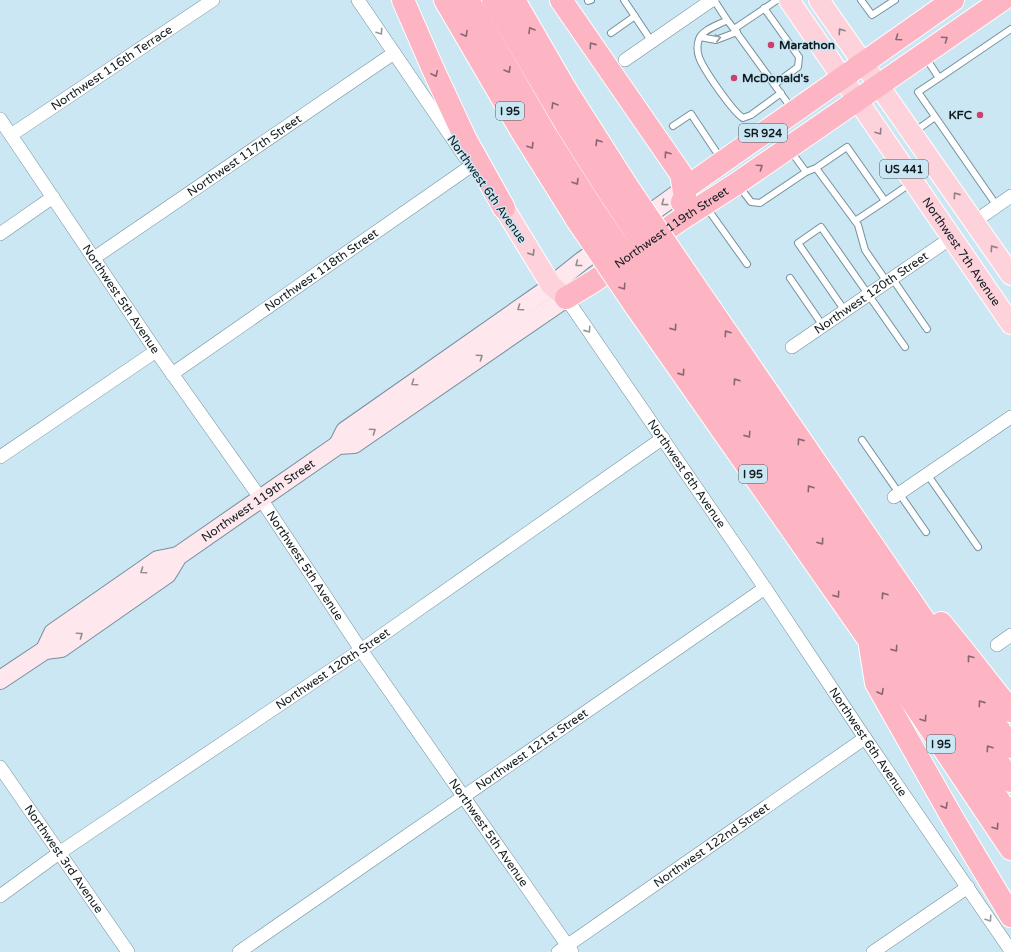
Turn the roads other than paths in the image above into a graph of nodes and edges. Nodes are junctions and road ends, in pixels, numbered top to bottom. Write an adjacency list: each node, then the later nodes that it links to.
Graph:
1 (213, 0): 41 (street, Northwest 116th Terrace)
2 (358, 0): 26 (street, Northwest 6th Avenue, one-way to 26)
3 (403, 0): 56 (highway, one-way to 56)
4 (446, 0): 57 (highway, I 95, one-way to 57)
5 (468, 0): 57 (highway, one-way to 57)
6 (493, 0): 50 (highway, one-way to 6)
7 (514, 0): 50 (highway, one-way to 7)
8 (561, 0): 49 (highway, one-way to 8)
9 (624, 0): 19 (lane)
10 (713, 0): 20 (lane); 25 (street)
11 (777, 0): 18 (lane)
12 (789, 0): 30 (main road, Northwest 7th Avenue / US 441)
13 (819, 0): 29 (main road, US 441, one-way to 13)
14 (861, 0): 15 (lane)
15 (895, 0)
16 (1002, 0): 27 (highway, Northwest 119th Street / SR 924, one-way to 16)
17 (948, 1): 29 (highway, Northwest 119th Street / SR 924, one-way to 29)
18 (764, 8): 22 (lane); 32 (lane)
19 (635, 16): 23 (lane); 25 (lane)
20 (727, 20): 22 (lane); 24 (lane)
21 (1011, 29): 31 (lane)
22 (736, 30): 24 (lane, one-way to 22); 32 (lane)
23 (611, 33)
24 (700, 38): 34 (lane)
25 (652, 42): 28 (street)
26 (394, 53): 44 (street, Northwest 6th Avenue); 63 (street, Northwest 117th Street)
27 (923, 54): 31 (lane); 33 (highway, Northwest 119th Street / SR 924)
28 (625, 60)
29 (863, 63): 30 (highway, Northwest 119th Street / SR 924); 33 (main road, US 441)
30 (842, 77): 35 (main road, Northwest 7th Avenue / US 441); 36 (highway, Northwest 119th Street / SR 924)
31 (940, 78): 37 (lane)
32 (775, 84): 34 (lane)
33 (878, 85): 35 (highway, Northwest 119th Street / SR 924); 40 (main road, US 441)
34 (781, 93): 36 (lane)
35 (857, 99): 42 (highway, Northwest 119th Street / SR 924); 47 (main road, Northwest 7th Avenue / US 441, one-way to 47)
36 (794, 111): 43 (highway, Northwest 119th Street / SR 924)
37 (935, 117): 40 (lane); 55 (lane)
38 (0, 119): 41 (street, Northwest 5th Avenue)
39 (673, 126): 43 (lane)
40 (913, 133): 59 (main road, US 441, one-way to 40)
41 (11, 135): 52 (street, Northwest 5th Avenue)
42 (788, 148): 46 (lane); 48 (highway, Northwest 119th Street / SR 924, one-way to 42)
43 (723, 162): 49 (highway, Northwest 119th Street / SR 924)
44 (471, 166): 56 (street, Northwest 6th Avenue); 81 (street, Northwest 118th Street)
45 (816, 168): 46 (lane); 53 (lane); 58 (lane)
46 (806, 172): 48 (lane)
47 (913, 182): 53 (lane); 62 (main road, Northwest 7th Avenue / US 441)
48 (736, 184): 54 (highway, Northwest 119th Street / SR 924)
49 (684, 189): 60 (highway); 69 (main road, Northwest 119th Street / SR 924, one-way to 69)
50 (619, 192): 66 (highway, bridge)
51 (1011, 196): 55 (street)
52 (53, 197): 61 (street); 63 (street, Northwest 5th Avenue)
53 (885, 201): 58 (lane)
54 (705, 205): 60 (highway, Northwest 119th Street / SR 924); 64 (lane)
55 (997, 206): 59 (street)
56 (504, 208): 69 (main road, Northwest 6th Avenue, one-way to 69)
57 (585, 215): 72 (highway, I 95, one-way to 72, bridge)
58 (855, 222): 68 (lane)
59 (974, 222): 65 (main road, US 441, one-way to 59)
60 (667, 230): 69 (highway, Northwest 119th Street / SR 924)
61 (0, 234)
62 (951, 238): 68 (street, Northwest 120th Street); 70 (main road, Northwest 7th Avenue / US 441)
63 (94, 258): 80 (street, Northwest 5th Avenue)
64 (747, 264)
65 (1011, 275)
66 (678, 278): 89 (highway, one-way to 66); 102 (highway, one-way to 66)
67 (790, 278): 76 (lane)
68 (890, 280): 71 (street, Northwest 120th Street); 77 (lane)
69 (559, 292): 83 (street, Northwest 6th Avenue, one-way to 83); 88 (main road, Northwest 119th Street / SR 924)
70 (988, 292): 73 (main road); 75 (main road, Northwest 7th Avenue / US 441)
71 (868, 295): 74 (street, Northwest 120th Street); 74 (lane); 79 (lane)
72 (644, 302): 94 (highway, I 95, one-way to 94); 104 (highway, one-way to 104)
73 (1011, 307)
74 (845, 311): 76 (street, Northwest 120th Street)
75 (1011, 324)
76 (823, 326): 78 (street, Northwest 120th Street)
77 (927, 329)
78 (792, 347)
79 (905, 348)
80 (156, 351): 81 (street, Northwest 5th Avenue); 85 (street)
81 (172, 374): 88 (street, Northwest 5th Avenue)
82 (1010, 419): 86 (street)
83 (663, 438): 92 (street, Northwest 6th Avenue); 96 (street, Northwest 120th Street)
84 (862, 440): 87 (lane)
85 (0, 458)
86 (927, 474): 87 (street); 91 (lane)
87 (896, 495): 90 (lane)
88 (260, 499): 96 (street, Northwest 5th Avenue); 97 (main road, Northwest 119th Street / SR 924)
89 (862, 530): 98 (highway, one-way to 89); 100 (highway, one-way to 89)
90 (926, 532)
91 (978, 547)
92 (765, 588): 99 (street, Northwest 6th Avenue); 103 (street, Northwest 121st Street)
93 (1011, 635): 95 (street)
94 (869, 641): 105 (highway, I 95, one-way to 105); 109 (highway, one-way to 109)
95 (997, 645)
96 (361, 650): 103 (street, Northwest 5th Avenue); 106 (street, Northwest 120th Street)
97 (0, 680)
98 (1011, 711)
99 (865, 738): 107 (street, Northwest 6th Avenue); 110 (street, Northwest 122nd Street)
100 (1011, 747)
101 (0, 767): 106 (street, Northwest 3rd Avenue)
102 (1011, 781)
103 (463, 796): 110 (street, Northwest 5th Avenue); 113 (street, Northwest 121st Street)
104 (1011, 818)
105 (1011, 849)
106 (59, 853): 108 (street, Northwest 120th Street); 112 (street, Northwest 3rd Avenue)
107 (968, 887): 111 (street, Northwest 6th Avenue, one-way to 111); 114 (street)
108 (0, 896)
109 (1011, 916)
110 (566, 950)
111 (1011, 951)
112 (128, 952)
113 (239, 952)
114 (873, 952)

